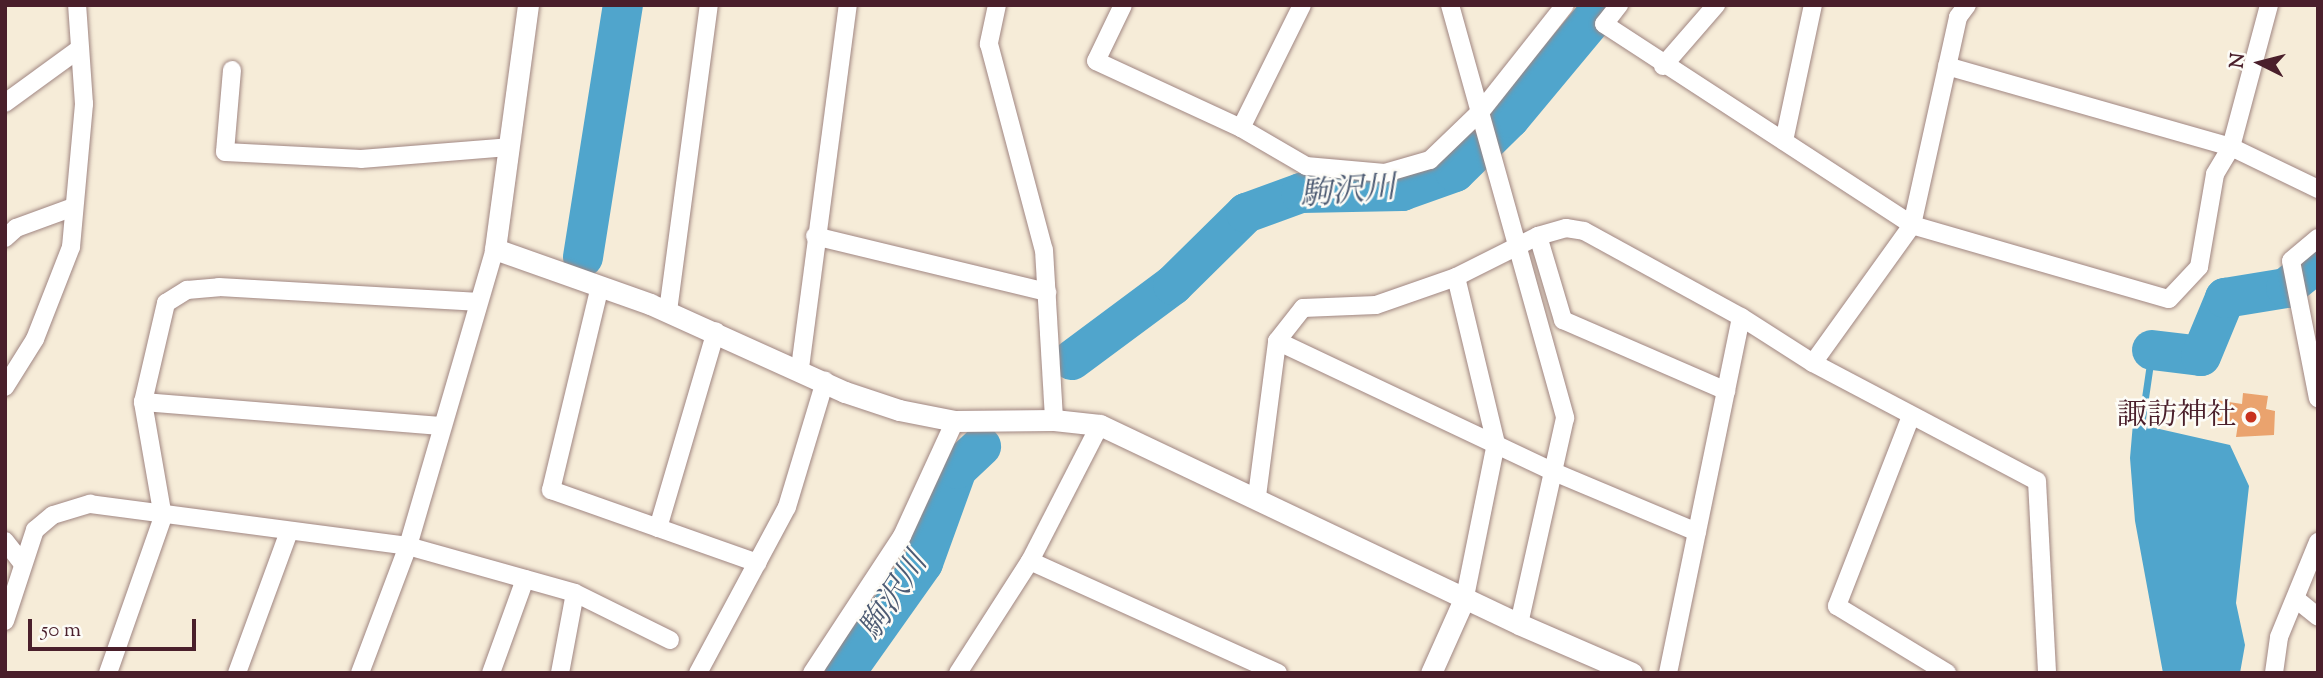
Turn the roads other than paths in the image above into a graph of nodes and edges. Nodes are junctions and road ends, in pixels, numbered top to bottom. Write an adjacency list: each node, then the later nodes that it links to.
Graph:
1 (77, 5): 15 (street)
2 (709, 5): 38 (street)
3 (848, 5): 28 (street)
4 (997, 5): 36 (street)
5 (1123, 5): 21 (street)
6 (1302, 5): 21 (street)
7 (1450, 5): 20 (street)
8 (1565, 5): 20 (street)
9 (1619, 5): 16 (street)
10 (1716, 5): 16 (street)
11 (1813, 5): 22 (street)
12 (1967, 5): 17 (street)
13 (2269, 5): 24 (street)
14 (524, 6): 23 (street)
15 (79, 49): 19 (street); 26 (street)
16 (1664, 66): 22 (street)
17 (1947, 66): 24 (street); 27 (street)
18 (232, 70): 23 (street)
19 (5, 103)
20 (1483, 116): 21 (street); 32 (street)
21 (1241, 128)
22 (1784, 141): 27 (street)
23 (509, 147): 33 (street)
24 (2231, 147): 25 (street); 27 (street)
25 (2318, 189)
26 (71, 208): 30 (street); 45 (street)
27 (1912, 225): 42 (street)
28 (815, 236): 36 (street); 43 (street)
29 (1538, 236): 32 (street); 39 (street); 46 (street)
30 (5, 238)
31 (2318, 238): 47 (street)
32 (1520, 248): 34 (street); 55 (street)
33 (495, 249): 35 (street); 37 (street)
34 (1456, 277): 41 (street); 54 (street)
35 (600, 286): 38 (street); 58 (street)
36 (1047, 292): 50 (street)
37 (476, 302): 48 (street); 53 (street)
38 (668, 311): 40 (street)
39 (1741, 317): 42 (street); 46 (street)
40 (716, 331): 43 (street); 58 (street)
41 (1276, 341): 54 (street); 56 (street)
42 (1813, 363): 49 (street)
43 (800, 368): 44 (street)
44 (825, 381): 51 (street); 65 (street)
45 (5, 387)
46 (1726, 391): 60 (street)
47 (2318, 398)
48 (143, 402): 53 (street); 57 (street)
49 (1911, 416): 87 (street); 88 (street)
50 (1054, 420): 51 (street); 52 (street)
51 (955, 421): 82 (street)
52 (1100, 425): 56 (street); 64 (street)
53 (441, 426): 63 (street)
54 (1496, 443): 55 (street); 69 (street)
55 (1554, 472): 60 (street); 73 (street)
56 (1257, 496): 69 (street)
57 (163, 517): 59 (street); 66 (street); 76 (street)
58 (658, 528): 65 (street)
59 (289, 532): 63 (street); 77 (street)
60 (1697, 532): 86 (street)
61 (5, 541): 66 (street)
62 (2318, 542): 70 (street)
63 (408, 546): 67 (street); 78 (street)
64 (1030, 561): 75 (street); 83 (street)
65 (757, 563): 81 (street)
66 (23, 564): 72 (street)
67 (525, 579): 68 (street); 79 (street)
68 (575, 593): 74 (street); 80 (street)
69 (1465, 597): 73 (street); 84 (street)
70 (2296, 599): 71 (street); 89 (street)
71 (2318, 617)
72 (5, 621)
73 (1519, 624): 85 (street)
74 (670, 640)
75 (963, 671)
76 (108, 673)
77 (237, 673)
78 (360, 673)
79 (491, 673)
80 (560, 673)
81 (698, 673)
82 (812, 673)
83 (1278, 673)
84 (1431, 673)
85 (1632, 673)
86 (1668, 673)
87 (1947, 673)
88 (2047, 673)
89 (2274, 673)

